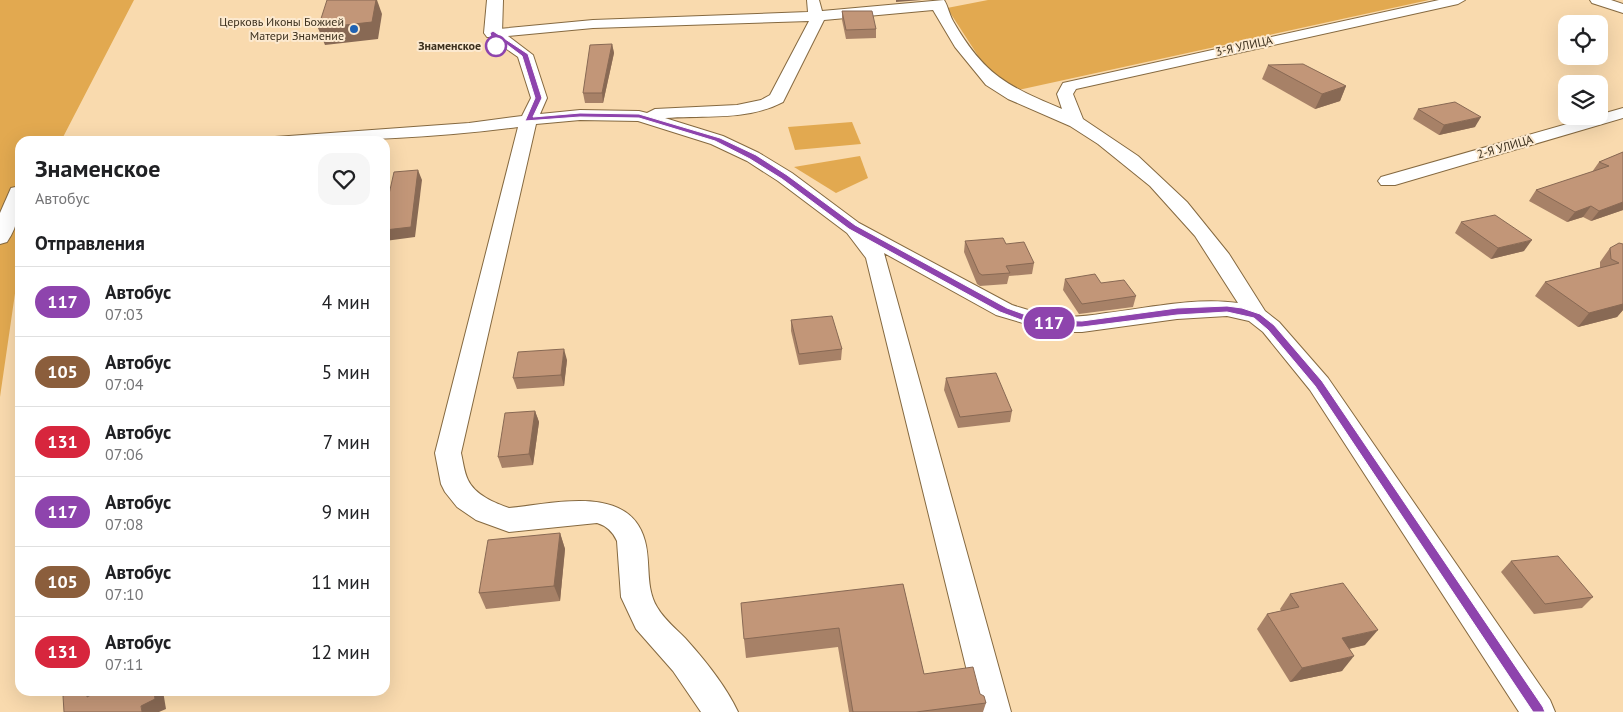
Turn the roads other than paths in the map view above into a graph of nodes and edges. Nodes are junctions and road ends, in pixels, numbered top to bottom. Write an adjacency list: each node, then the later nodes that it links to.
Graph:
1 (495, 0): 7 (street)
2 (1458, 0): 11 (street, 3-Я УЛИЦА)
3 (1597, 0): 6 (street)
4 (938, 3): 5 (street); 11 (street)
5 (815, 8): 7 (street); 9 (street)
6 (1623, 9)
7 (495, 39): 10 (street)
8 (1623, 114): 13 (street, 2-Я УЛИЦА)
9 (639, 116): 10 (street); 15 (street)
10 (528, 120): 12 (street); 18 (street)
11 (1074, 122): 17 (street)
12 (353, 136)
13 (1388, 181)
14 (15, 200): 16 (street)
15 (852, 227): 17 (street); 19 (street)
16 (0, 238)
17 (1257, 316): 20 (street)
18 (720, 712)
19 (994, 712)
20 (1538, 712)

